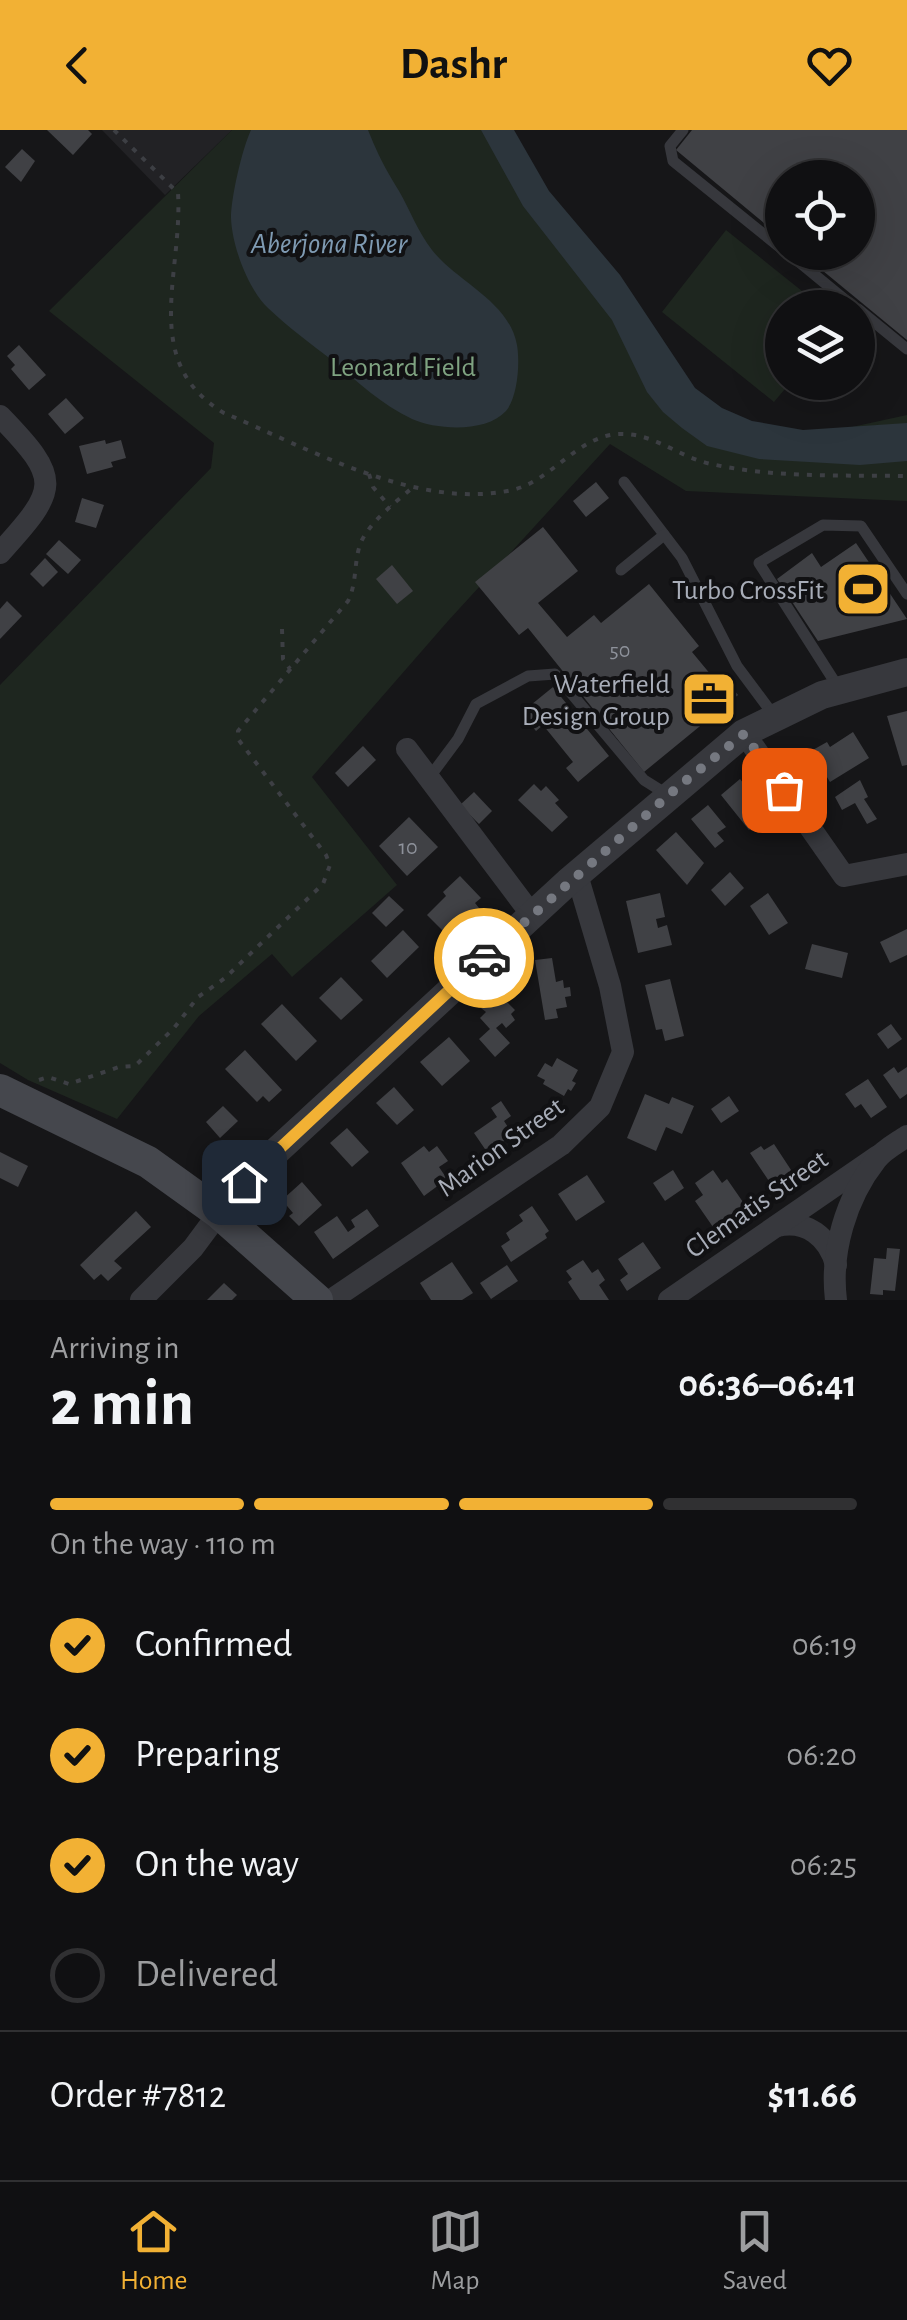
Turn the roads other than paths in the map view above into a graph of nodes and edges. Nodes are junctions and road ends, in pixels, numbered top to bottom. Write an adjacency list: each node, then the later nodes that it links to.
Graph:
1 (683, 130): 2 (lane)
2 (765, 235)
3 (809, 270): 4 (lane)
4 (834, 290)
5 (875, 323): 6 (lane)
6 (907, 349)
7 (0, 416): 10 (street)
8 (624, 482): 9 (lane)
9 (664, 535): 11 (lane); 15 (lane)
10 (0, 553)
11 (621, 570)
12 (907, 594): 14 (lane)
13 (907, 672): 14 (street)
14 (839, 689): 15 (street)
15 (775, 717): 16 (street)
16 (744, 734): 19 (street); 20 (street)
17 (406, 749): 18 (street)
18 (429, 778): 19 (lane); 22 (street)
19 (668, 795): 21 (street)
20 (907, 864)
21 (576, 875): 22 (street); 31 (street, Marion Street)
22 (532, 914): 26 (street)
23 (14, 1096): 26 (main road)
24 (907, 1136): 25 (street, Clematis Street)
25 (878, 1156): 27 (street, Clematis Street); 28 (street)
26 (220, 1213): 29 (street); 30 (main road)
27 (777, 1226): 28 (street); 32 (street, Clematis Street)
28 (836, 1265): 33 (street)
29 (141, 1300)
30 (318, 1300)
31 (331, 1300)
32 (669, 1300)
33 (836, 1300)

